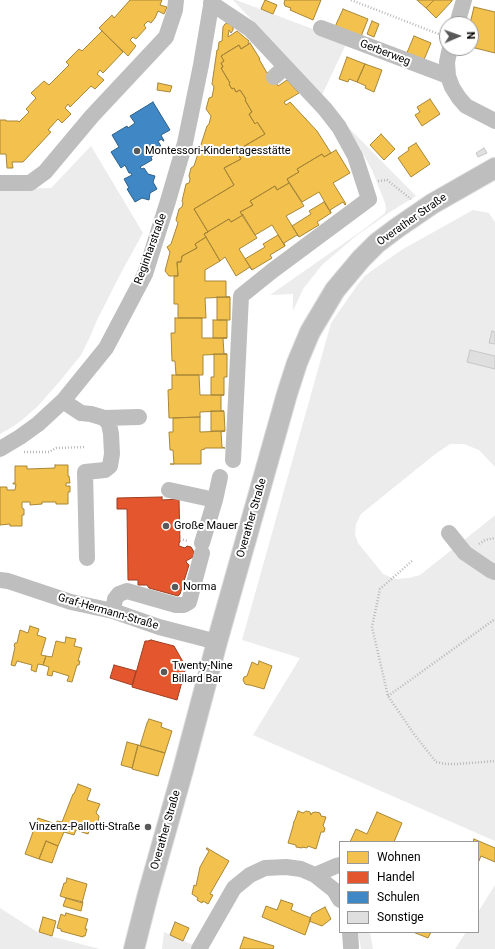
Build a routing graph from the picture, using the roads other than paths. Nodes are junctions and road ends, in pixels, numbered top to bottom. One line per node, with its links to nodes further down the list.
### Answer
1 (176, 0): 10 (street)
2 (464, 0): 4 (street)
3 (212, 1): 11 (street, Reginharstraße); 15 (street)
4 (459, 16)
5 (321, 28): 7 (street, Gerberweg)
6 (448, 56): 7 (street)
7 (448, 76): 8 (street)
8 (495, 121)
9 (495, 169): 24 (main road, Overather Straße)
10 (0, 183)
11 (63, 401): 13 (street); 14 (street, Reginharstraße)
12 (139, 417): 13 (street)
13 (104, 418): 20 (street)
14 (0, 449)
15 (233, 460)
16 (220, 477): 18 (street)
17 (169, 490): 18 (street)
18 (215, 500): 23 (street)
19 (449, 533): 21 (street)
20 (88, 558)
21 (495, 572)
22 (0, 580): 23 (street, Graf-Hermann-Straße)
23 (113, 611): 24 (street, Graf-Hermann-Straße)
24 (216, 642): 28 (main road, Overather Straße)
25 (338, 866): 26 (street)
26 (315, 875): 27 (street); 29 (street)
27 (339, 898)
28 (134, 949)
29 (199, 949)

